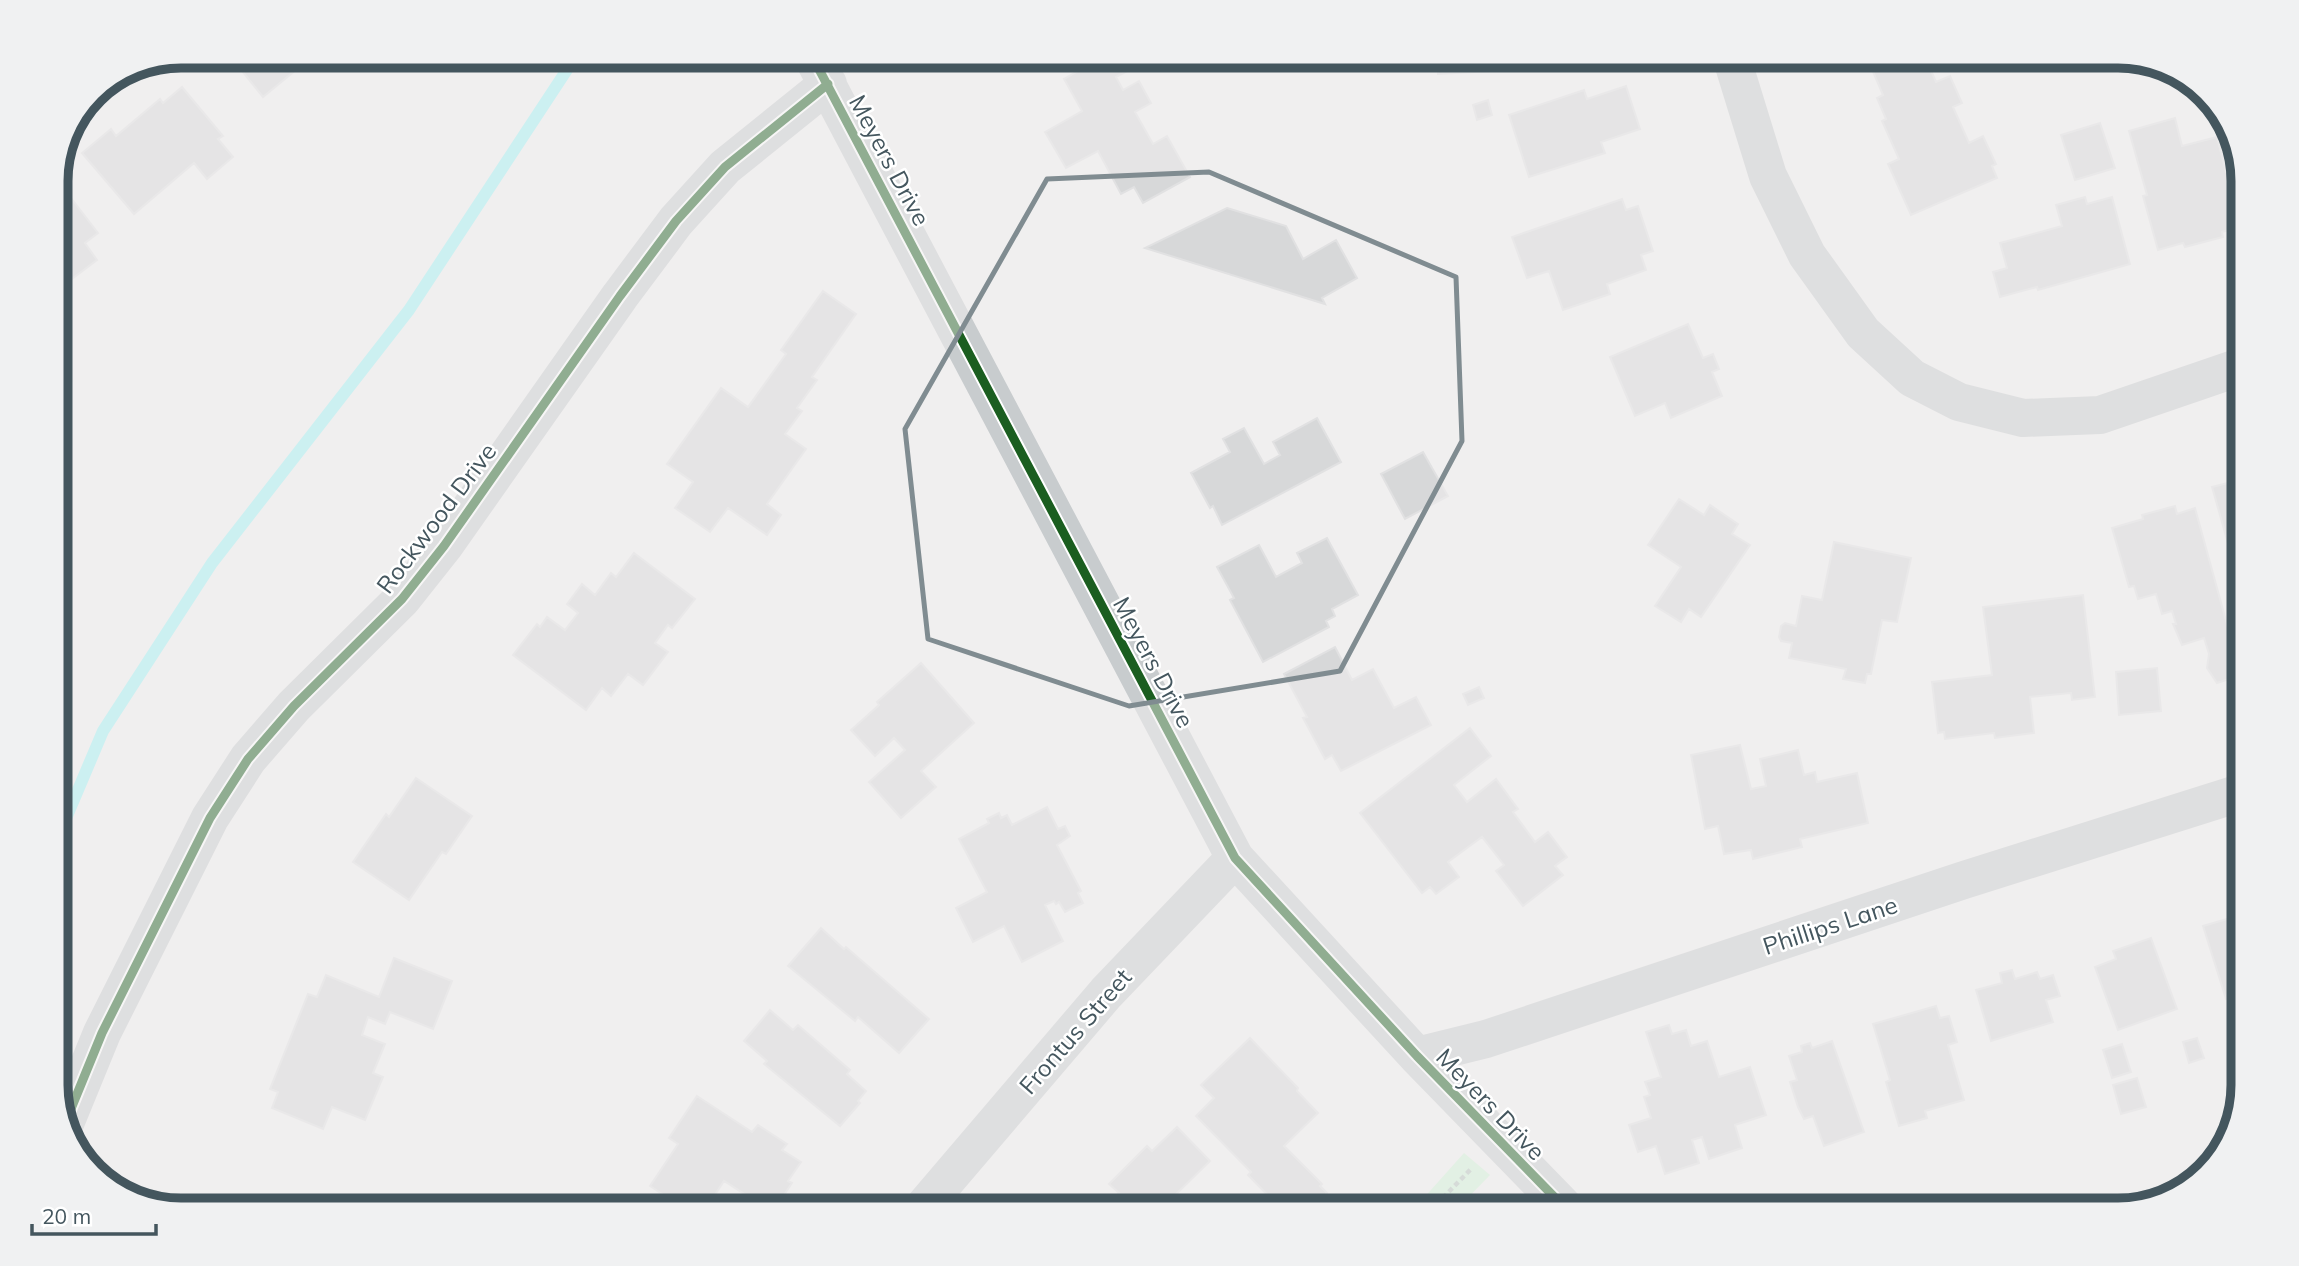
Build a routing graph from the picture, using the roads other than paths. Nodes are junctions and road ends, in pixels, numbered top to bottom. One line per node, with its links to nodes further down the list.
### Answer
1 (1735, 68): 3 (street)
2 (820, 70): 5 (street, Meyers Drive); 7 (street, Rockwood Drive)
3 (2231, 370)
4 (2231, 796): 6 (street, Phillips Lane)
5 (1235, 858): 6 (street, Meyers Drive); 8 (street, Frontus Street)
6 (1417, 1056): 9 (street, Meyers Drive)
7 (71, 1110)
8 (931, 1198)
9 (1555, 1198)

